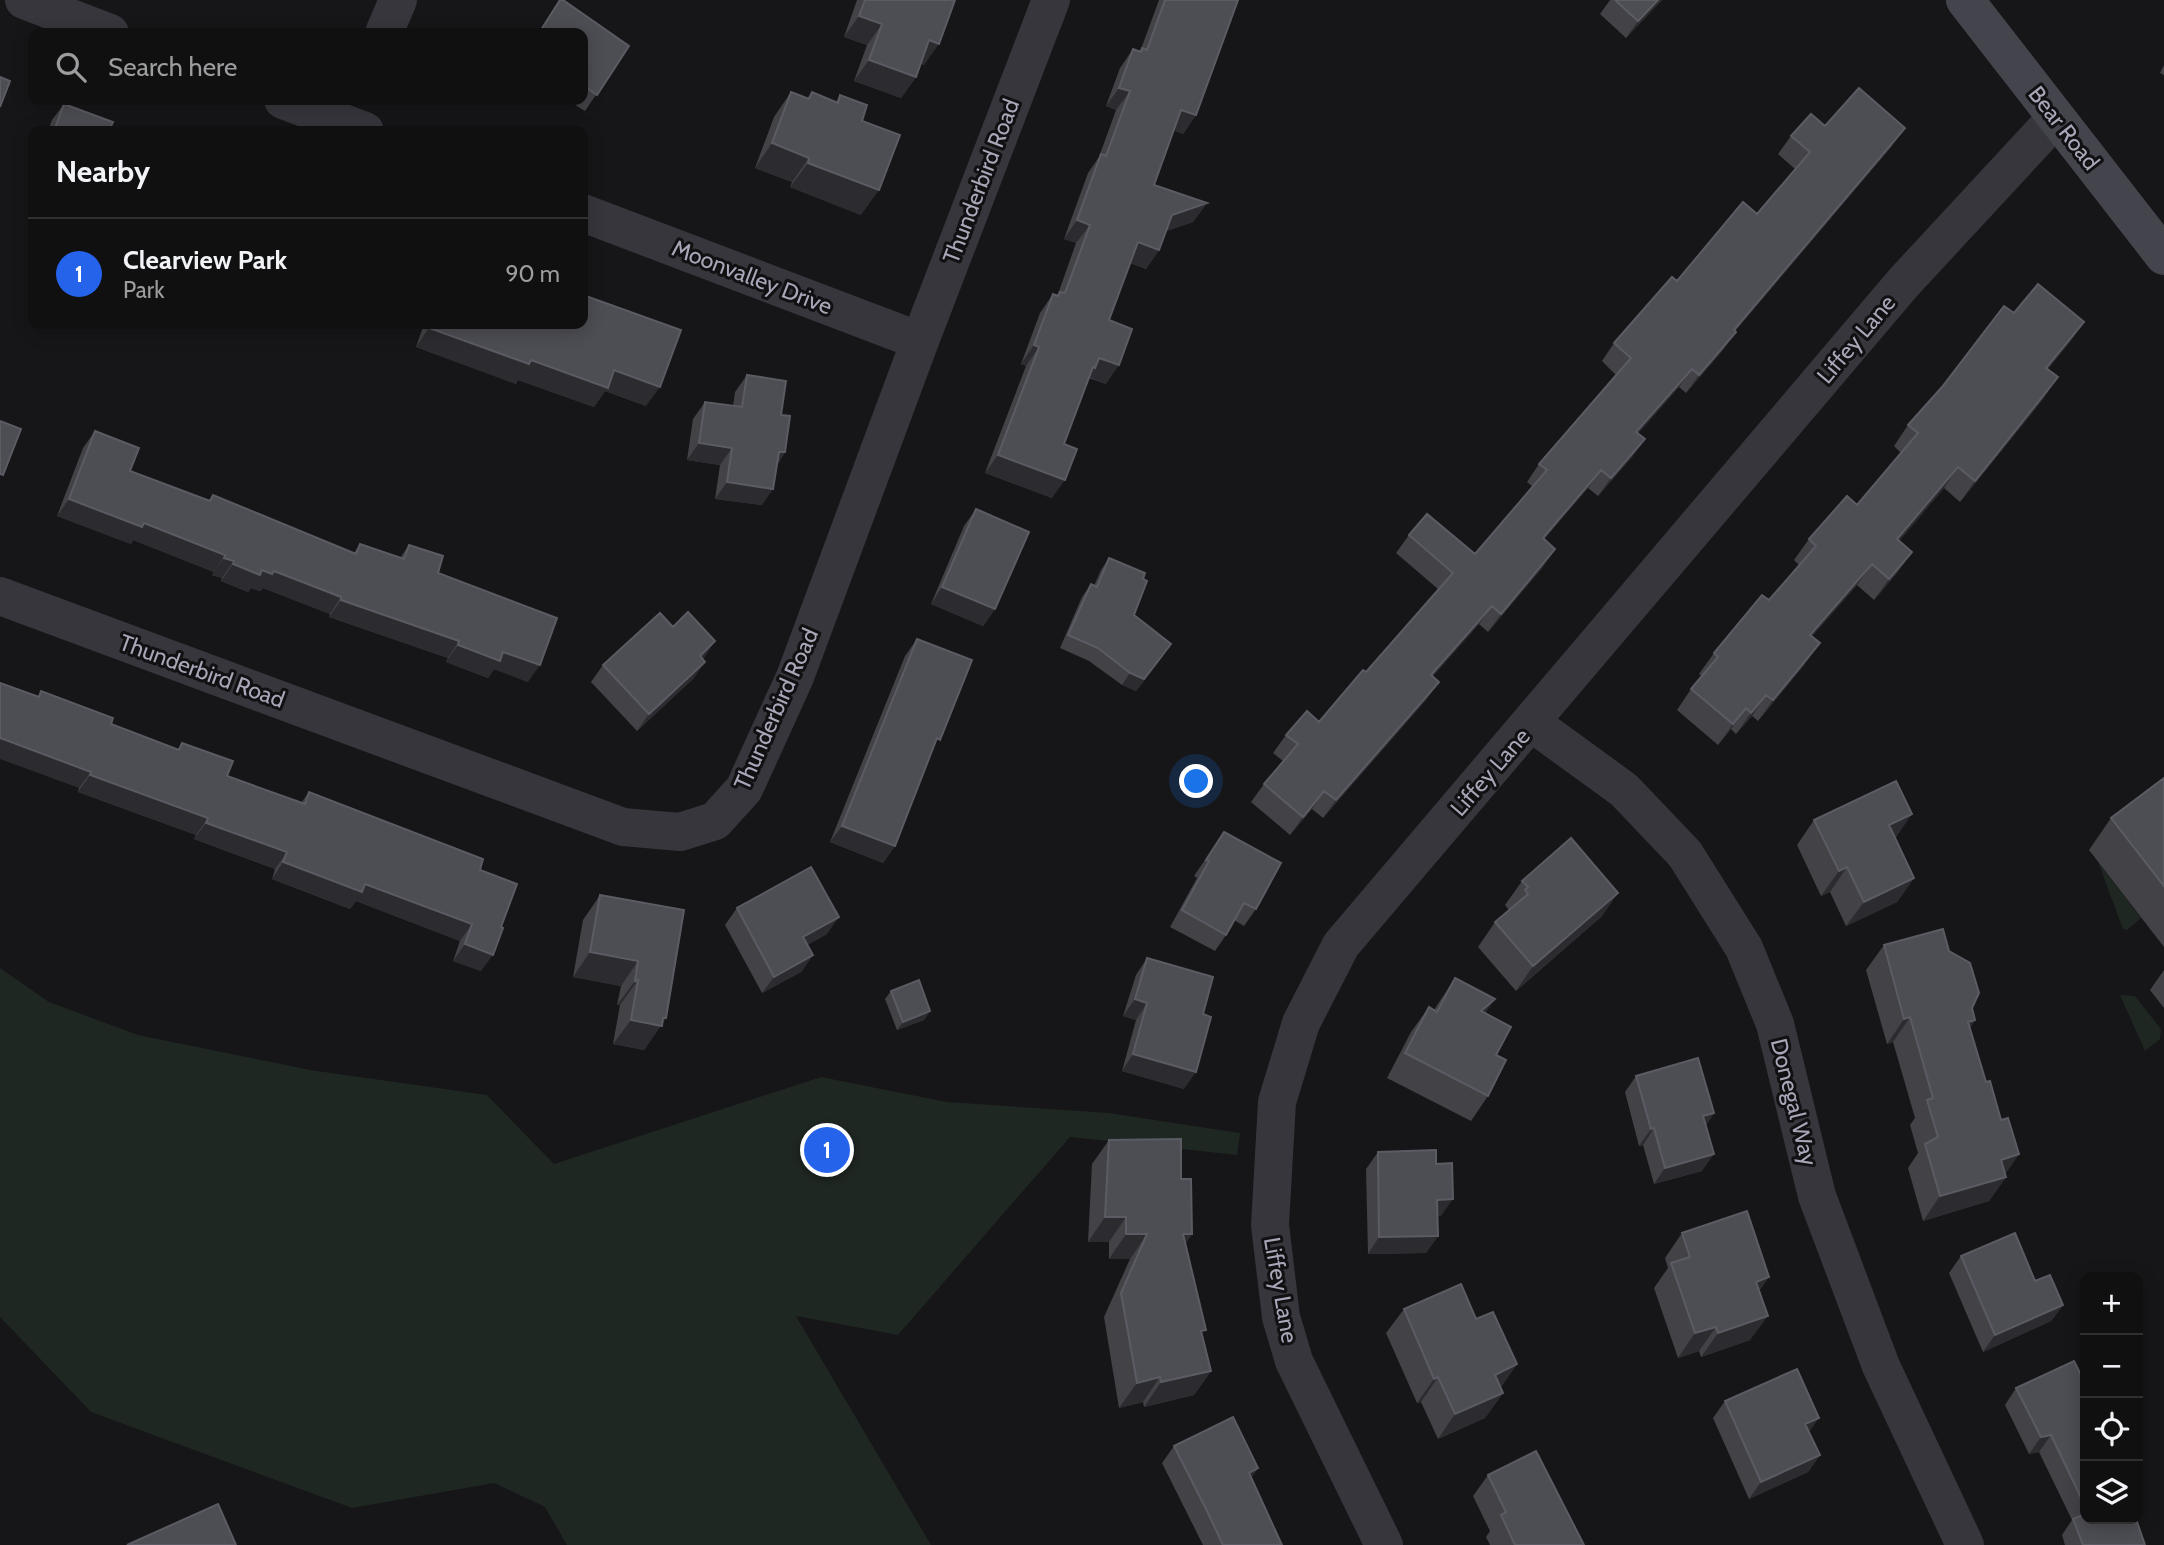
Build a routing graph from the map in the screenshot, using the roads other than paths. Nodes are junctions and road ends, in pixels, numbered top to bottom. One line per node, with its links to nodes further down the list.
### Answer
1 (24, 0): 5 (street)
2 (398, 0): 6 (street)
3 (1051, 0): 12 (street, Thunderbird Road)
4 (1965, 0): 9 (street, Bear Road)
5 (97, 28)
6 (386, 28)
7 (303, 105): 8 (street)
8 (356, 118)
9 (2056, 118): 11 (street, Bear Road); 14 (street, Liffey Lane)
10 (588, 215): 12 (street, Moonvalley Drive)
11 (2164, 256)
12 (920, 341): 13 (street, Thunderbird Road)
13 (0, 596)
14 (1532, 723): 15 (street, Liffey Lane); 16 (street, Donegal Way)
15 (1384, 1545)
16 (1965, 1545)

